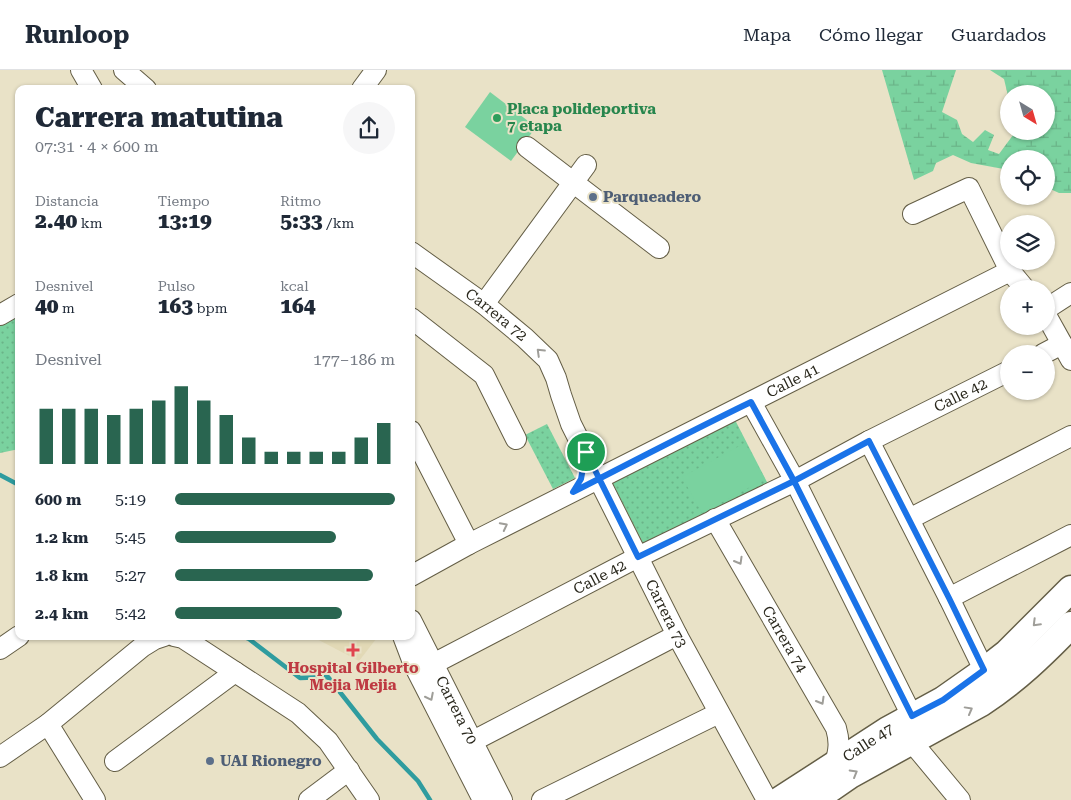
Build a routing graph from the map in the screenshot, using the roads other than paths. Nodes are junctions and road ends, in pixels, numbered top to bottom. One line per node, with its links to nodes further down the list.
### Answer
1 (81, 70): 4 (street)
2 (124, 70): 5 (street)
3 (376, 70): 6 (street)
4 (90, 85)
5 (141, 85)
6 (365, 85)
7 (527, 147): 9 (street)
8 (586, 165): 9 (street)
9 (573, 182): 11 (street); 17 (street)
10 (913, 214): 13 (street)
11 (659, 248)
12 (415, 255): 17 (street, Carrera 72)
13 (1010, 271): 14 (street); 25 (street, Calle 41)
14 (1018, 280)
15 (1071, 293): 16 (street)
16 (1055, 303)
17 (484, 304): 24 (street, Carrera 72, one-way to 17)
18 (15, 306): 19 (street)
19 (0, 315)
20 (415, 321): 28 (street)
21 (1055, 331): 22 (street)
22 (1067, 352)
23 (1000, 376): 29 (street, Calle 42)
24 (560, 395): 30 (street, Carrera 73)
25 (751, 402): 31 (street, Calle 41); 32 (street)
26 (1071, 436): 35 (street)
27 (415, 438): 37 (street)
28 (516, 439)
29 (869, 441): 32 (street, Calle 42); 35 (street)
30 (586, 452): 31 (street, Carrera 73); 33 (street)
31 (600, 478): 33 (street, Calle 41); 38 (street, Carrera 73)
32 (794, 481): 34 (street, Calle 42); 55 (street)
33 (573, 492): 37 (street, Calle 41, one-way to 33)
34 (715, 519): 38 (street, Calle 42); 59 (street, Carrera 74, one-way to 59)
35 (909, 520): 41 (street)
36 (1071, 535): 41 (street)
37 (469, 544): 39 (street, Calle 41)
38 (638, 557): 44 (street, Carrera 73); 50 (street, Calle 42)
39 (415, 572)
40 (1071, 589): 51 (main road, Calle 47, one-way to 51)
41 (949, 598): 51 (street)
42 (1071, 625): 55 (main road, Calle 47, one-way to 42)
43 (415, 628): 50 (street, Carrera 70)
44 (677, 635): 53 (street, Carrera 73); 56 (street)
45 (15, 639): 49 (street)
46 (186, 640): 52 (street)
47 (405, 640): 64 (street, Carrera 70, one-way to 64)
48 (137, 642): 54 (street)
49 (0, 649)
50 (433, 664): 56 (street, Carrera 70)
51 (984, 670): 55 (main road, Calle 47)
52 (235, 672): 58 (street); 60 (street)
53 (719, 713): 66 (street); 67 (street, Carrera 73)
54 (48, 724): 57 (street); 61 (street)
55 (912, 729): 59 (main road, Calle 47); 69 (main road, Calle 47, one-way to 55); 70 (street)
56 (473, 741): 65 (street, Carrera 70)
57 (0, 757)
58 (116, 761)
59 (835, 764): 68 (main road, Calle 47)
60 (349, 770): 62 (street); 63 (street)
61 (95, 800)
62 (309, 800)
63 (369, 800)
64 (482, 800)
65 (502, 800)
66 (542, 800)
67 (767, 800)
68 (780, 800)
69 (814, 800)
70 (960, 800)

